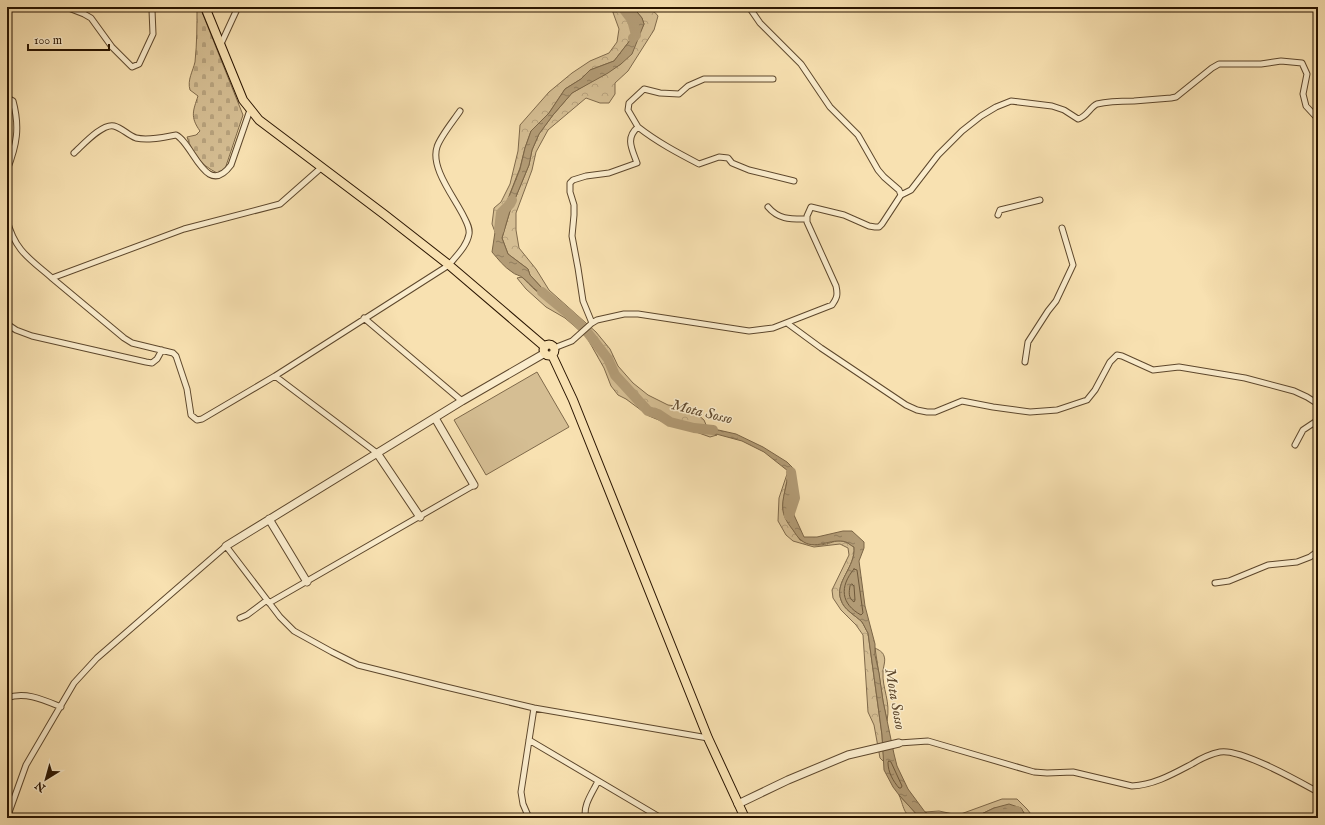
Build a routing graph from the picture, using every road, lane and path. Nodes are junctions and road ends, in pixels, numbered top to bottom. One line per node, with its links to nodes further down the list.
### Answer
1 (66, 7): 2 (street)
2 (153, 7)
3 (205, 7): 6 (main road)
4 (238, 7): 6 (street)
5 (749, 7): 17 (street)
6 (220, 46): 9 (main road)
7 (773, 79): 12 (street)
8 (7, 98): 15 (street)
9 (250, 110): 13 (street); 14 (main road)
10 (460, 111): 24 (street)
11 (1318, 119): 17 (street)
12 (638, 127): 16 (street); 27 (street)
13 (74, 153)
14 (322, 167): 24 (main road); 25 (street)
15 (7, 170)
16 (794, 181)
17 (901, 195): 21 (street)
18 (1040, 200): 20 (street)
19 (768, 207): 21 (street)
20 (998, 215)
21 (807, 219): 29 (street)
22 (7, 220): 25 (street)
23 (1062, 228): 32 (street)
24 (449, 265): 26 (street); 31 (main road)
25 (52, 278): 30 (street)
26 (364, 318): 33 (street); 34 (street)
27 (592, 323): 29 (street); 31 (street)
28 (7, 324): 30 (street)
29 (787, 324): 35 (street)
30 (162, 350): 33 (street)
31 (549, 351): 34 (street); 52 (main road)
32 (1025, 362)
33 (275, 376): 39 (street)
34 (462, 401): 36 (street)
35 (1318, 404)
36 (435, 418): 39 (street); 40 (street)
37 (1318, 420): 38 (street)
38 (1295, 445)
39 (377, 453): 41 (street); 42 (street)
40 (474, 485): 41 (street)
41 (420, 517): 45 (street)
42 (270, 519): 43 (street); 45 (street)
43 (226, 546): 47 (street); 50 (street)
44 (1318, 551): 46 (street)
45 (307, 582): 47 (street)
46 (1215, 583)
47 (268, 602): 48 (street); 51 (street)
48 (240, 618)
49 (7, 698): 50 (street)
50 (61, 707): 58 (street)
51 (534, 708): 52 (street); 53 (street)
52 (708, 738): 57 (main road)
53 (529, 740): 55 (street); 59 (street)
54 (899, 743): 56 (street); 57 (street)
55 (598, 781): 60 (street); 61 (street)
56 (1318, 792)
57 (738, 804): 62 (main road)
58 (7, 818)
59 (529, 818)
60 (586, 818)
61 (661, 818)
62 (745, 818)

